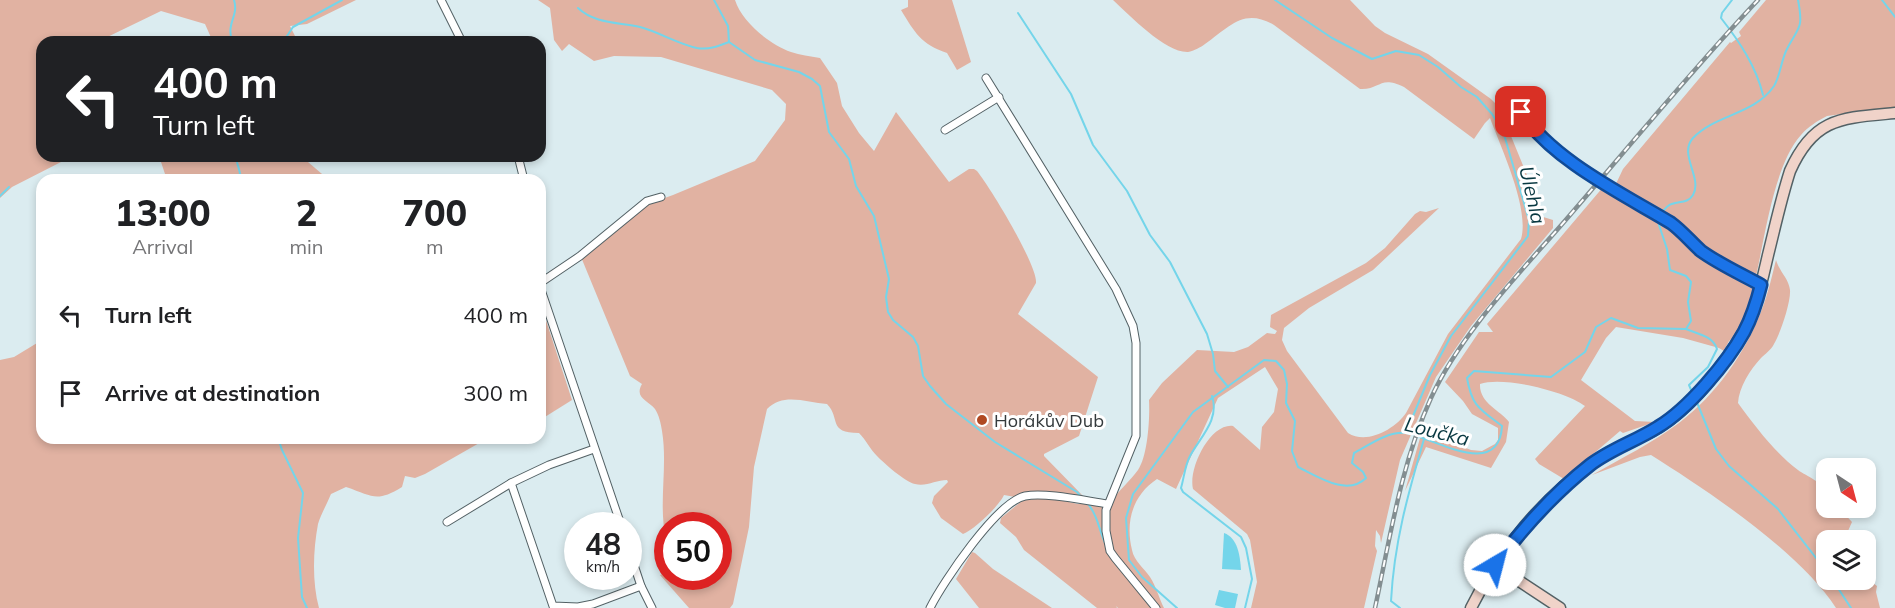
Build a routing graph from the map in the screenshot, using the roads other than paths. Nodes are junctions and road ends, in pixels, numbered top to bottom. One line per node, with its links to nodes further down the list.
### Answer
1 (441, 0): 2 (street)
2 (459, 36)
3 (986, 78): 4 (street)
4 (999, 97): 7 (street); 14 (street)
5 (1518, 110): 10 (street)
6 (1895, 113): 10 (main road)
7 (945, 130)
8 (661, 196): 9 (street)
9 (546, 280)
10 (1761, 285): 17 (main road)
11 (546, 303): 12 (street)
12 (594, 449): 13 (street); 15 (street)
13 (511, 483): 16 (street); 19 (street)
14 (1108, 504): 21 (street); 22 (street)
15 (616, 512)
16 (447, 522)
17 (1495, 565): 23 (main road); 24 (main road)
18 (642, 588): 20 (street)
19 (630, 590)
20 (652, 608)
21 (930, 608)
22 (1156, 608)
23 (1472, 608)
24 (1560, 608)

